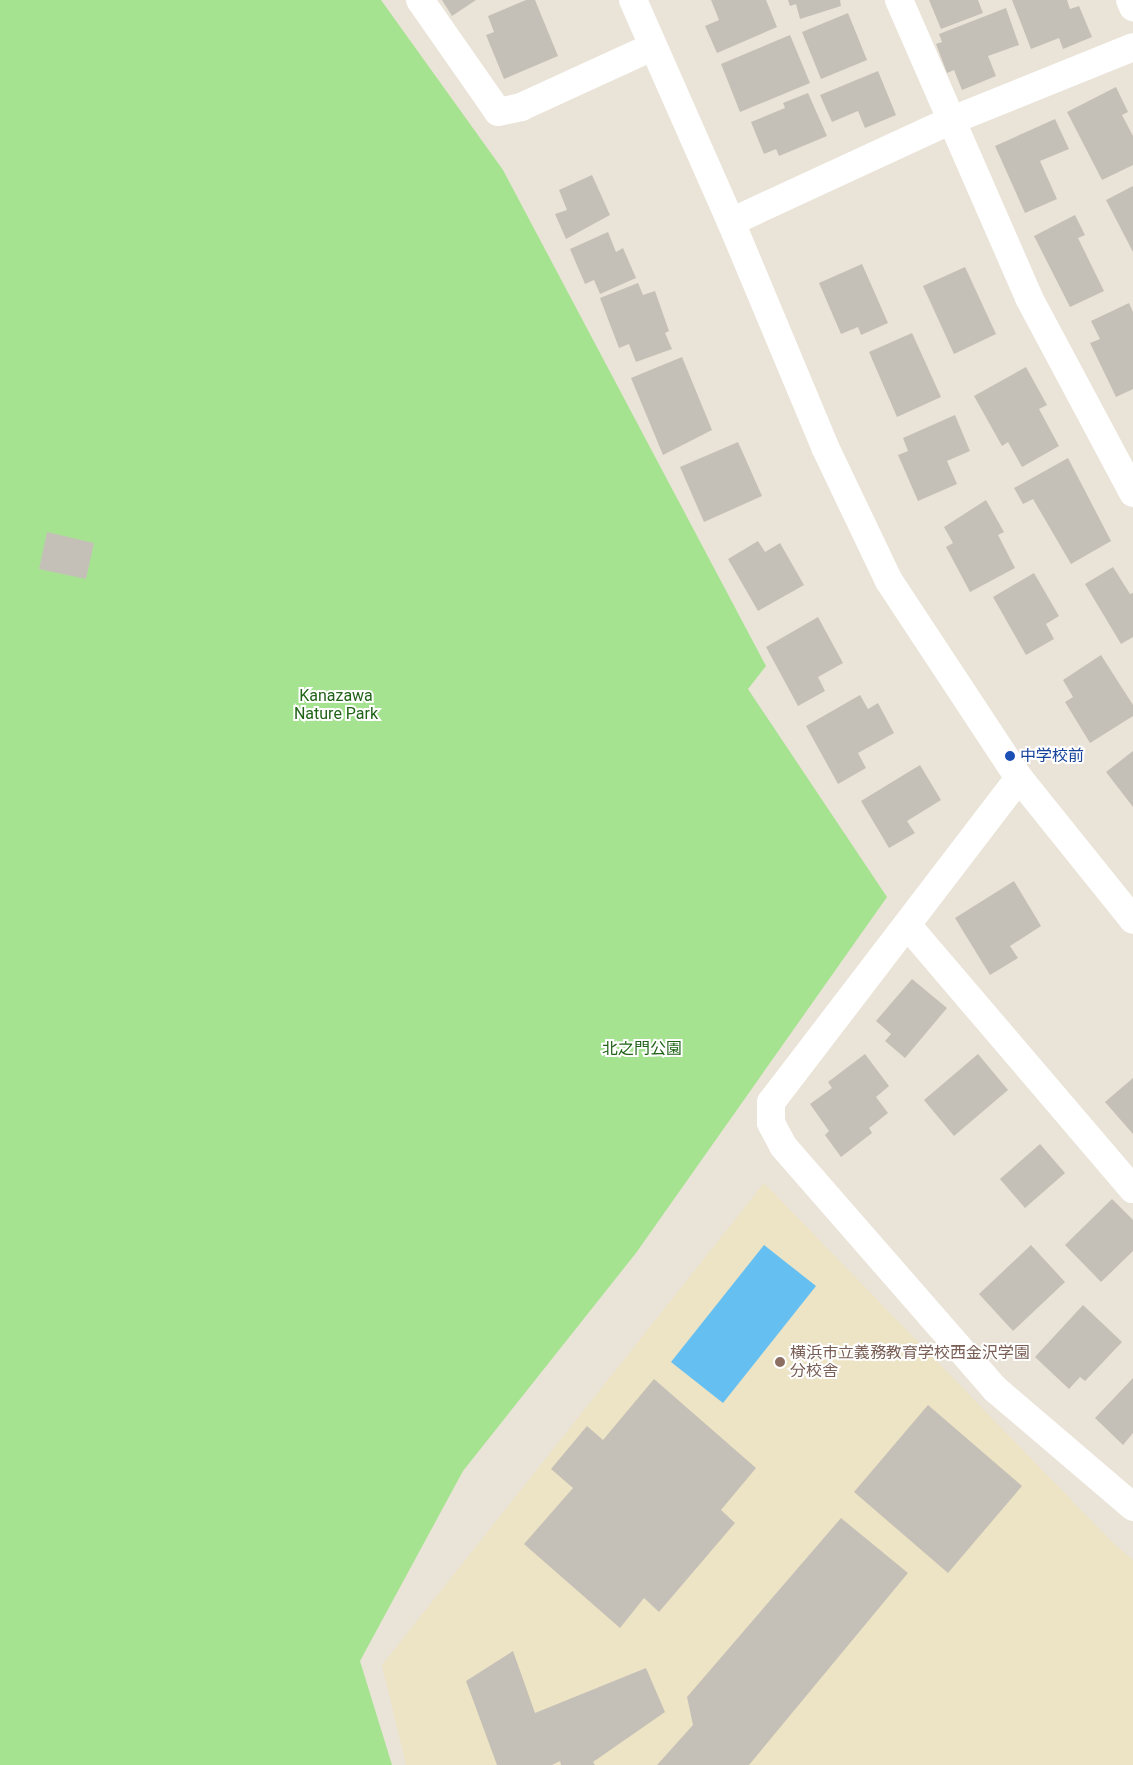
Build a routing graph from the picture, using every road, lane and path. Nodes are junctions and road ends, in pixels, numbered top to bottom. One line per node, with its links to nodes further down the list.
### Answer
1 (420, 0): 6 (street)
2 (633, 0): 6 (street)
3 (898, 0): 8 (street)
4 (1130, 0): 5 (street)
5 (1133, 7)
6 (652, 47): 9 (street)
7 (1133, 47): 8 (street)
8 (950, 121): 9 (street); 10 (street)
9 (731, 222): 11 (street)
10 (1133, 493)
11 (1019, 778): 12 (street); 13 (street)
12 (1133, 920)
13 (908, 926): 14 (street); 15 (street)
14 (1133, 1189)
15 (1133, 1507)

